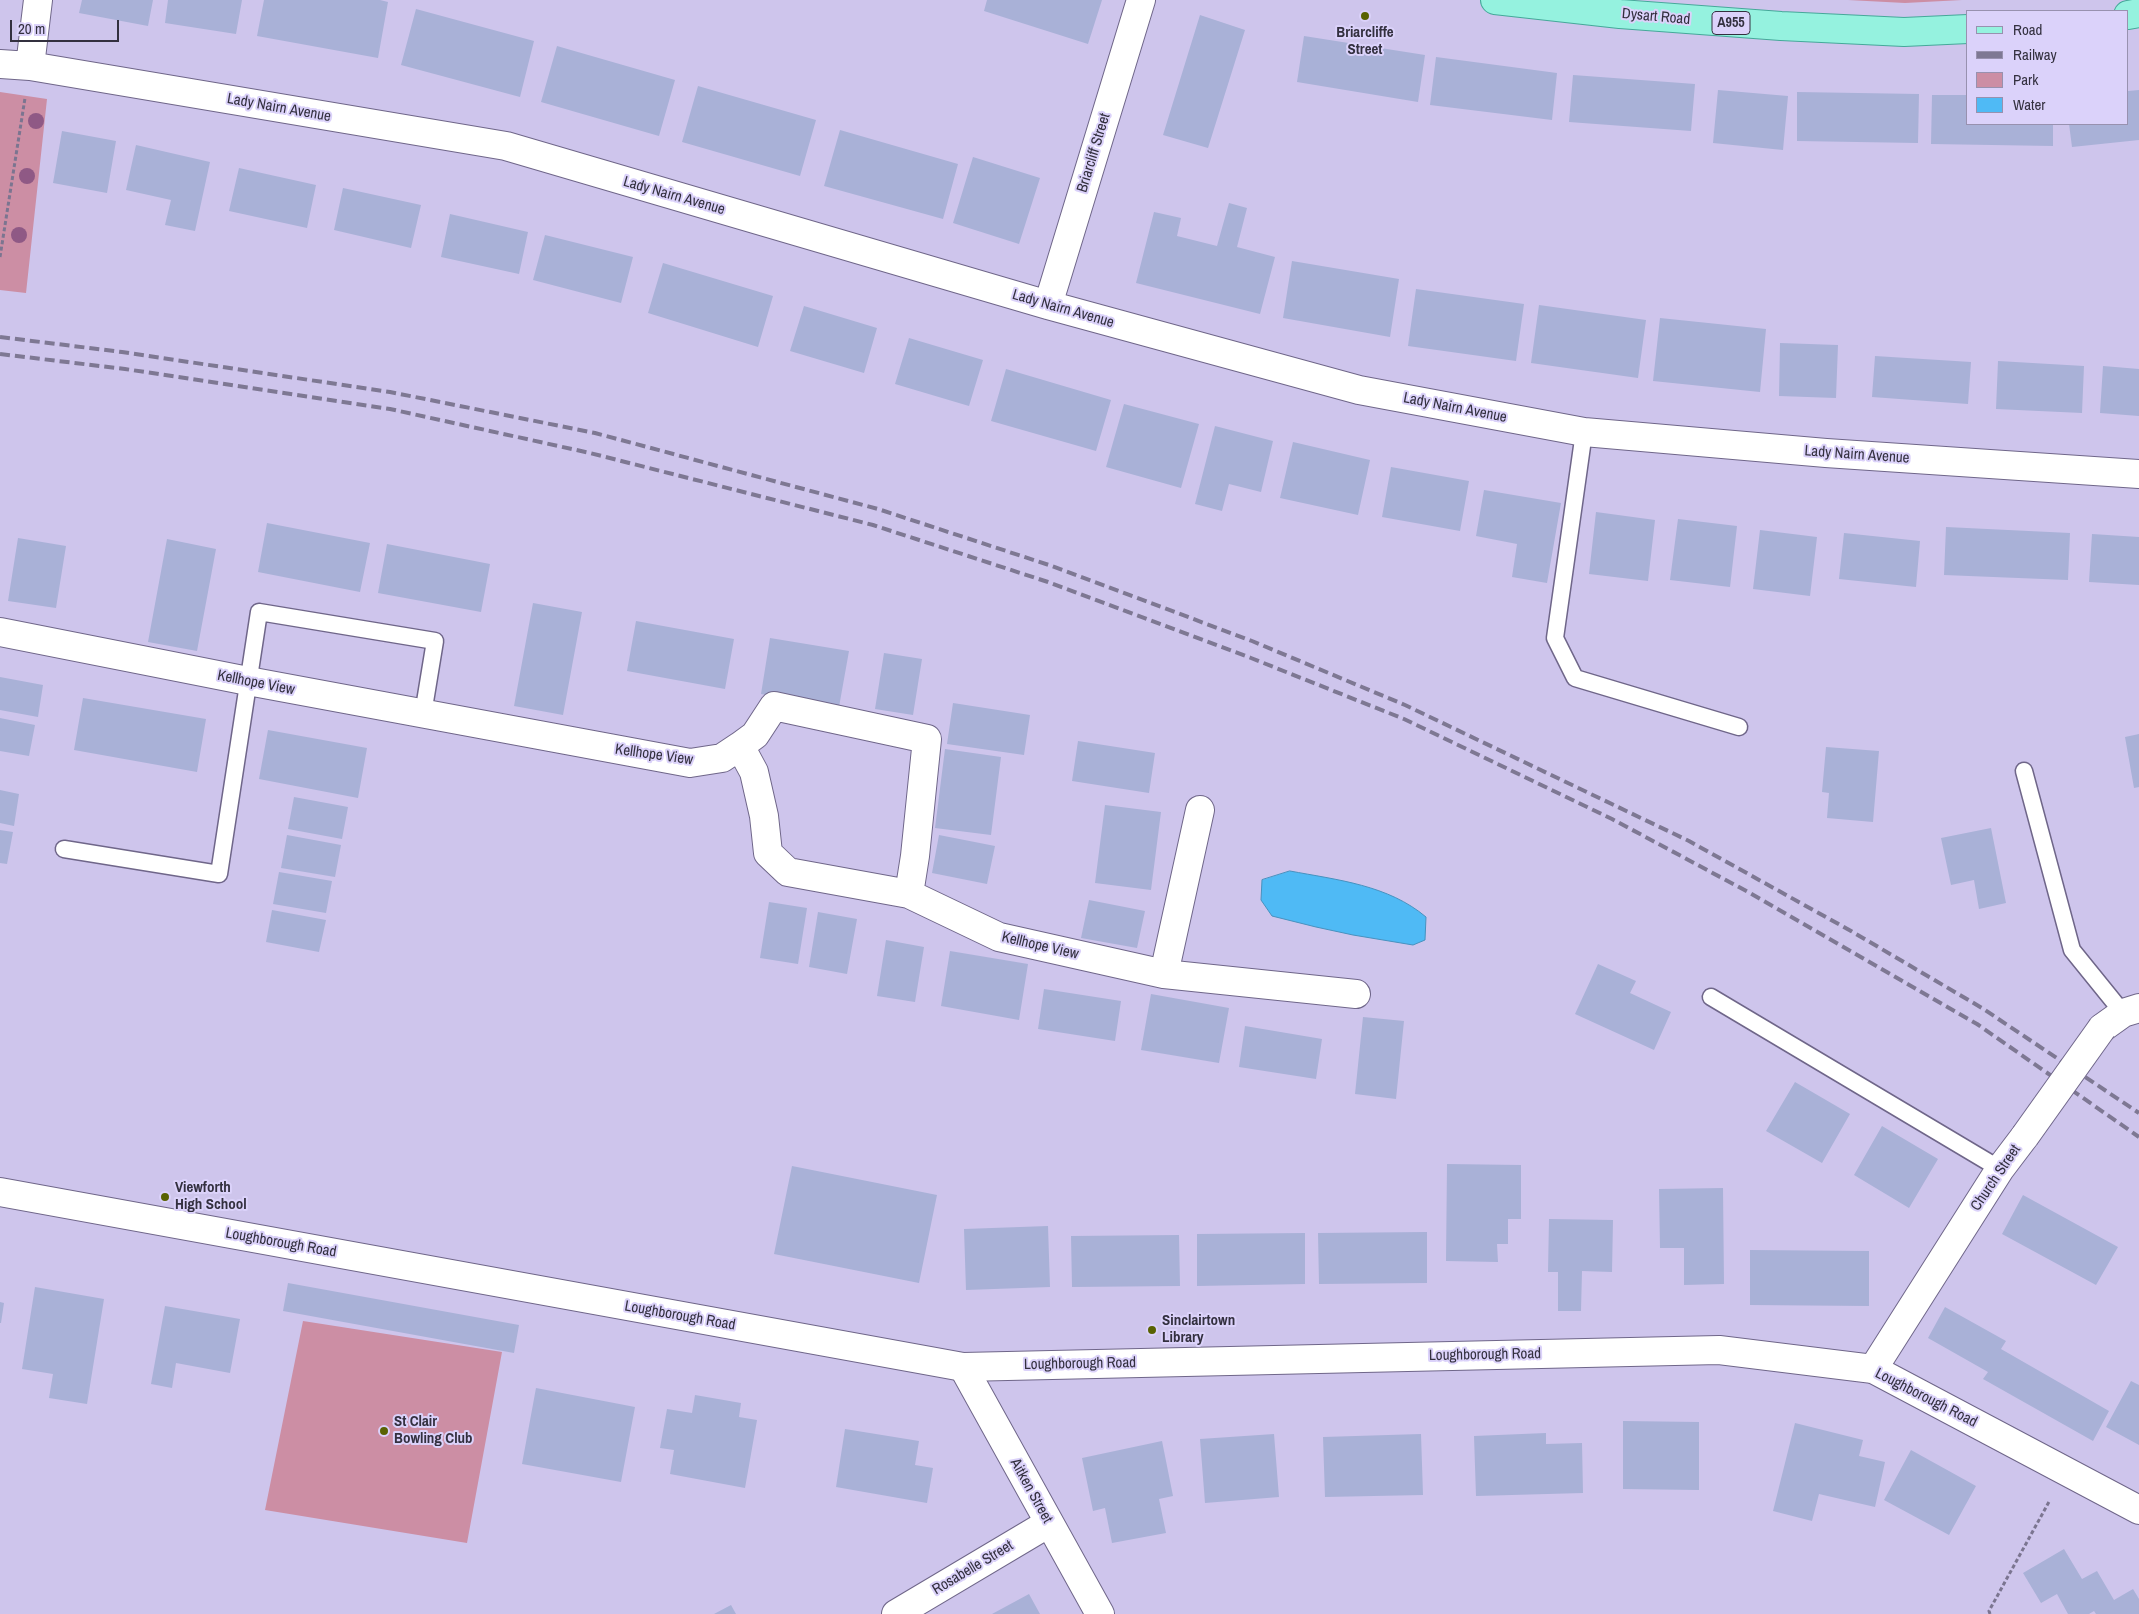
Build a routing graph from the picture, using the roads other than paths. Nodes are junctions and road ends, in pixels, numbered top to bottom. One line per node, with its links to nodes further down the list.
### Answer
1 (38, 0): 6 (street)
2 (1141, 0): 7 (street, Briarcliff Street)
3 (1495, 0): 4 (main road, Dysart Road / A955)
4 (1966, 29)
5 (0, 64): 6 (street, Lady Nairn Avenue)
6 (30, 66): 7 (street, Lady Nairn Avenue)
7 (1048, 305): 8 (street, Lady Nairn Avenue)
8 (1584, 432): 9 (street, Lady Nairn Avenue); 13 (lane)
9 (2139, 474)
10 (0, 632): 11 (street, Kellhope View)
11 (248, 682): 12 (street, Kellhope View); 12 (lane); 17 (lane)
12 (423, 714): 14 (street, Kellhope View)
13 (1739, 727)
14 (740, 746): 18 (street, Kellhope View); 18 (street)
15 (2024, 771): 22 (lane)
16 (1200, 810): 19 (street)
17 (64, 849)
18 (909, 894): 19 (street, Kellhope View)
19 (1164, 974): 20 (street, Kellhope View)
20 (1356, 994)
21 (1711, 997): 23 (lane)
22 (2121, 1016): 23 (street, Church Street, bridge)
23 (2000, 1169): 26 (street, Church Street)
24 (0, 1192): 25 (street, Loughborough Road)
25 (963, 1367): 26 (street, Loughborough Road); 28 (street, Aitken Street)
26 (1873, 1369): 27 (street, Loughborough Road)
27 (2139, 1510)
28 (1049, 1523): 29 (street, Rosabelle Street); 30 (street, Aitken Street)
29 (896, 1614)
30 (1100, 1614)

